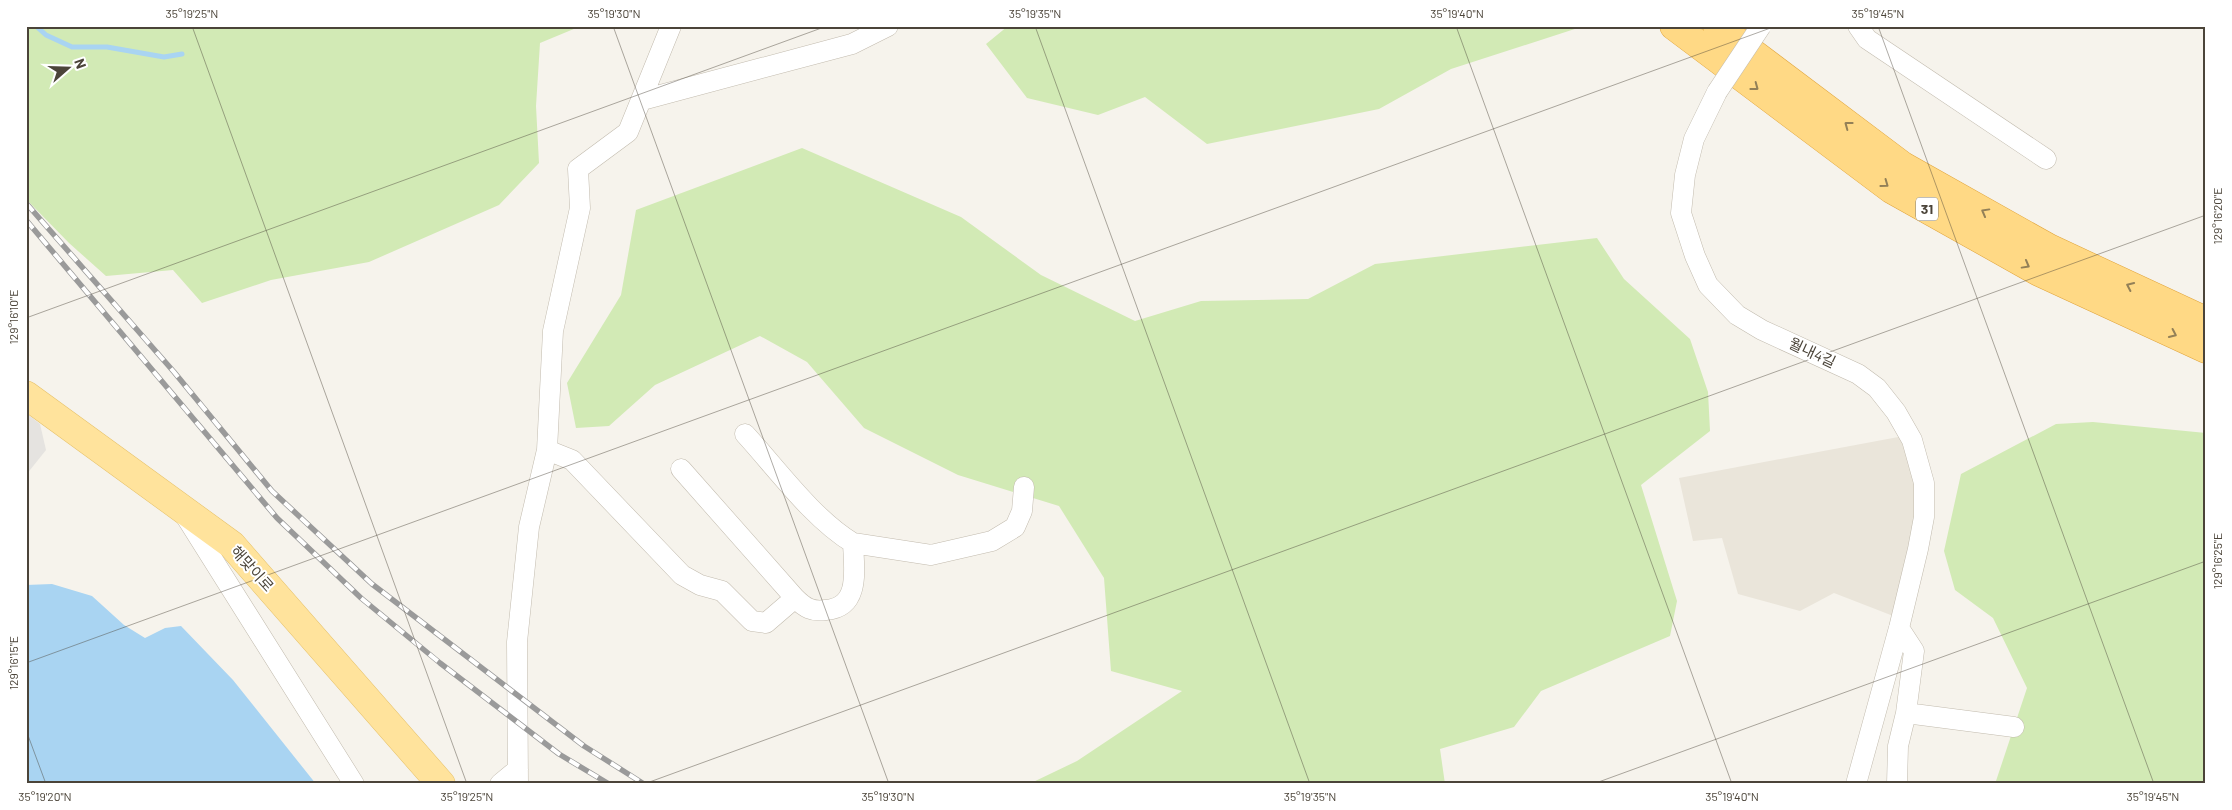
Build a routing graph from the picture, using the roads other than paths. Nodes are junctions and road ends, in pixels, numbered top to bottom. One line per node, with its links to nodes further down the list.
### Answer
1 (671, 26): 7 (street)
2 (888, 26): 7 (street)
3 (1674, 26): 10 (highway, 31, one-way to 10)
4 (1717, 26): 9 (highway, 31, one-way to 4)
5 (1761, 26): 19 (street, 월내4길, bridge)
6 (1858, 26): 8 (street)
7 (642, 100): 13 (street)
8 (2046, 159)
9 (2206, 321)
10 (2206, 350)
11 (26, 394): 16 (main road, 해맞이로)
12 (745, 434): 17 (street)
13 (547, 450): 18 (street); 22 (street)
14 (681, 469): 18 (street)
15 (1024, 487): 17 (street)
16 (182, 511): 23 (street); 24 (main road, 해맞이로)
17 (853, 543): 18 (street)
18 (795, 598)
19 (1899, 628): 20 (street); 26 (street, 월내4길)
20 (1906, 713): 21 (street); 27 (street)
21 (2014, 728)
22 (518, 776): 25 (street)
23 (354, 784)
24 (441, 784)
25 (500, 784)
26 (1856, 784)
27 (1897, 784)

